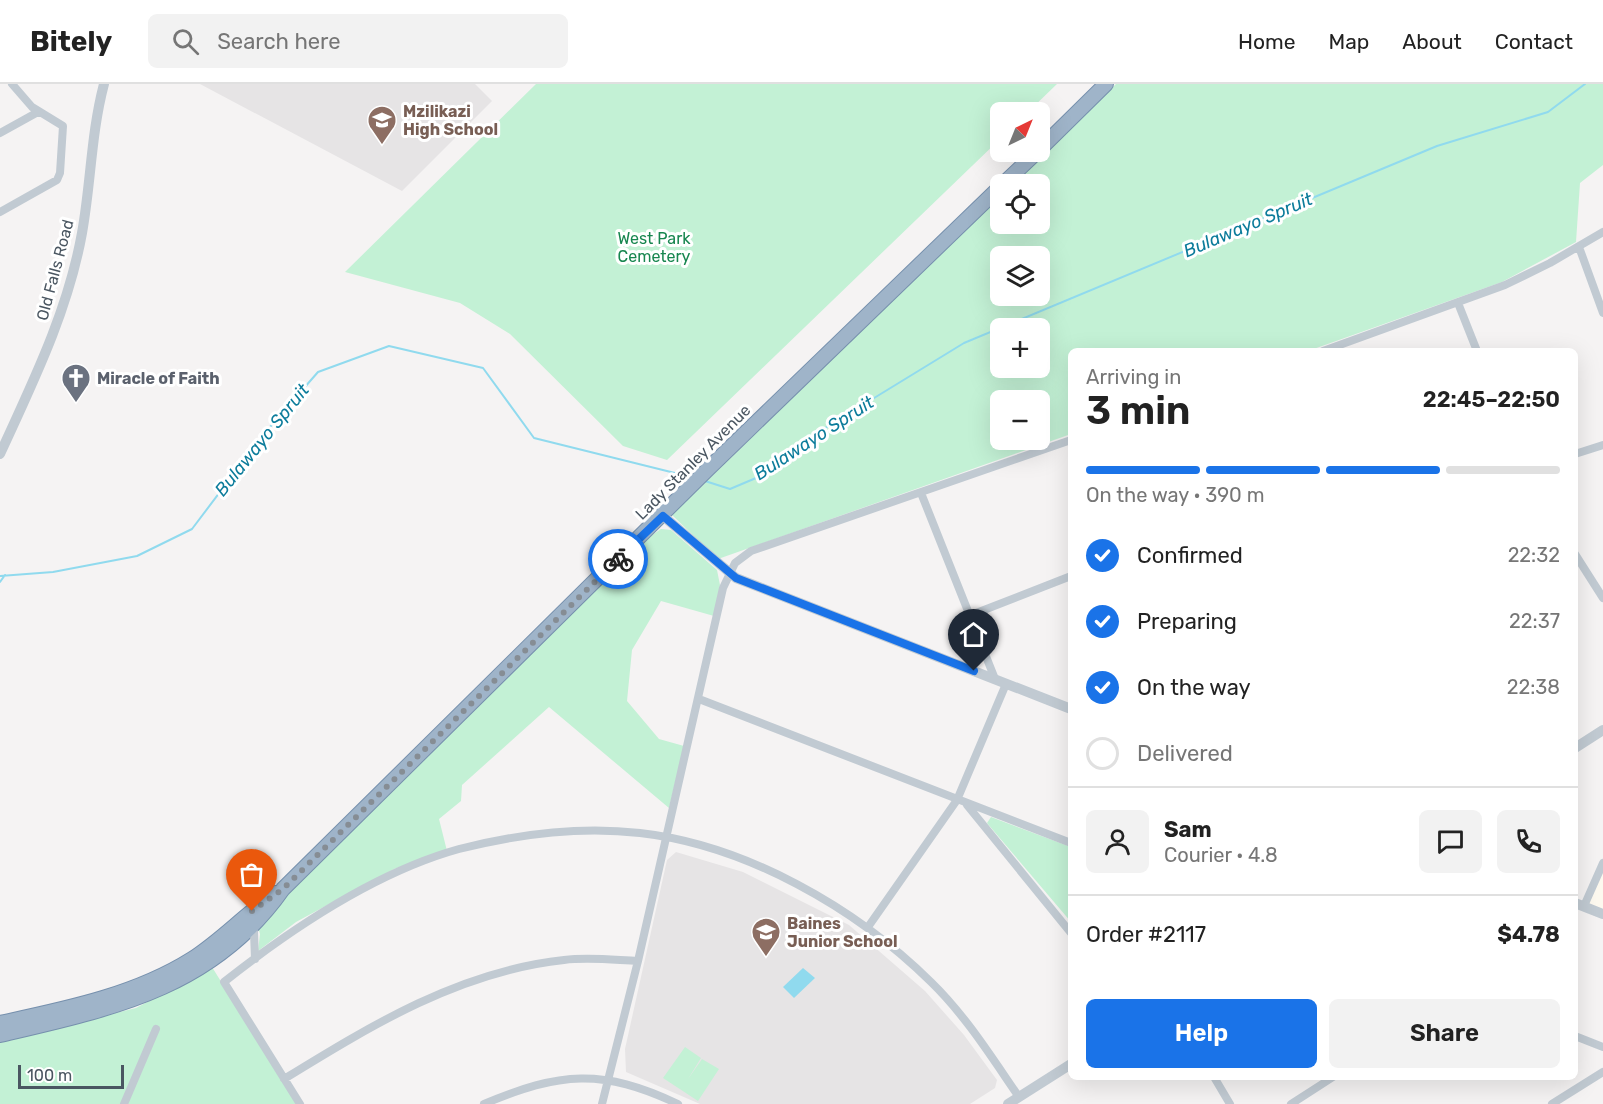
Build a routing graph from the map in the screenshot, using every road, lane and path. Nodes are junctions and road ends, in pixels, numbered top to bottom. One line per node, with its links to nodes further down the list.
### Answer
1 (12, 84): 5 (street)
2 (24, 84): 5 (street)
3 (104, 84): 22 (street, Old Falls Road)
4 (1106, 84): 8 (highway, Lady Stanley Avenue)
5 (18, 94): 6 (street)
6 (38, 112): 7 (street); 12 (street)
7 (0, 133)
8 (1050, 138)
9 (1026, 162): 10 (highway, Lady Stanley Avenue)
10 (1014, 174)
11 (990, 198): 24 (highway, Lady Stanley Avenue)
12 (0, 212)
13 (1603, 232): 14 (street)
14 (1579, 247): 15 (street); 16 (street)
15 (1458, 303): 17 (street); 18 (street)
16 (1603, 313)
17 (1334, 348)
18 (1476, 348)
19 (1068, 441): 23 (street)
20 (1603, 445): 21 (street)
21 (1578, 453)
22 (0, 454)
23 (921, 493): 26 (street); 29 (street)
24 (663, 516): 26 (street); 43 (highway, Lady Stanley Avenue)
25 (1578, 559): 28 (street)
26 (728, 573): 30 (street); 32 (street)
27 (1068, 577): 29 (street)
28 (1603, 598)
29 (971, 615): 30 (street)
30 (995, 680): 31 (street)
31 (1006, 684): 33 (street); 36 (street)
32 (699, 699): 36 (street); 38 (street)
33 (1068, 708)
34 (1603, 730): 35 (street)
35 (1578, 746)
36 (957, 800): 37 (street); 44 (street)
37 (966, 804): 39 (street); 45 (street)
38 (664, 837): 44 (street); 46 (street); 47 (street)
39 (1068, 842)
40 (1603, 863): 41 (street)
41 (1580, 905): 42 (street)
42 (1603, 914)
43 (247, 922): 46 (street); 48 (highway, Lady Stanley Avenue); 50 (highway, Lady Stanley Avenue)
44 (868, 927): 59 (street)
45 (1068, 929)
46 (255, 959): 56 (street)
47 (638, 961): 55 (street); 56 (street)
48 (0, 1023)
49 (156, 1029): 60 (street)
50 (0, 1035)
51 (1578, 1037): 52 (street)
52 (1603, 1047)
53 (1068, 1066): 59 (street)
54 (1603, 1072): 68 (street)
55 (608, 1078): 62 (street); 63 (street); 64 (street)
56 (284, 1079): 61 (street)
57 (1216, 1080): 66 (street)
58 (1328, 1080): 67 (street)
59 (1019, 1097): 65 (street)
60 (124, 1104)
61 (300, 1104)
62 (484, 1104)
63 (602, 1104)
64 (678, 1104)
65 (1008, 1104)
66 (1230, 1104)
67 (1291, 1104)
68 (1552, 1104)

